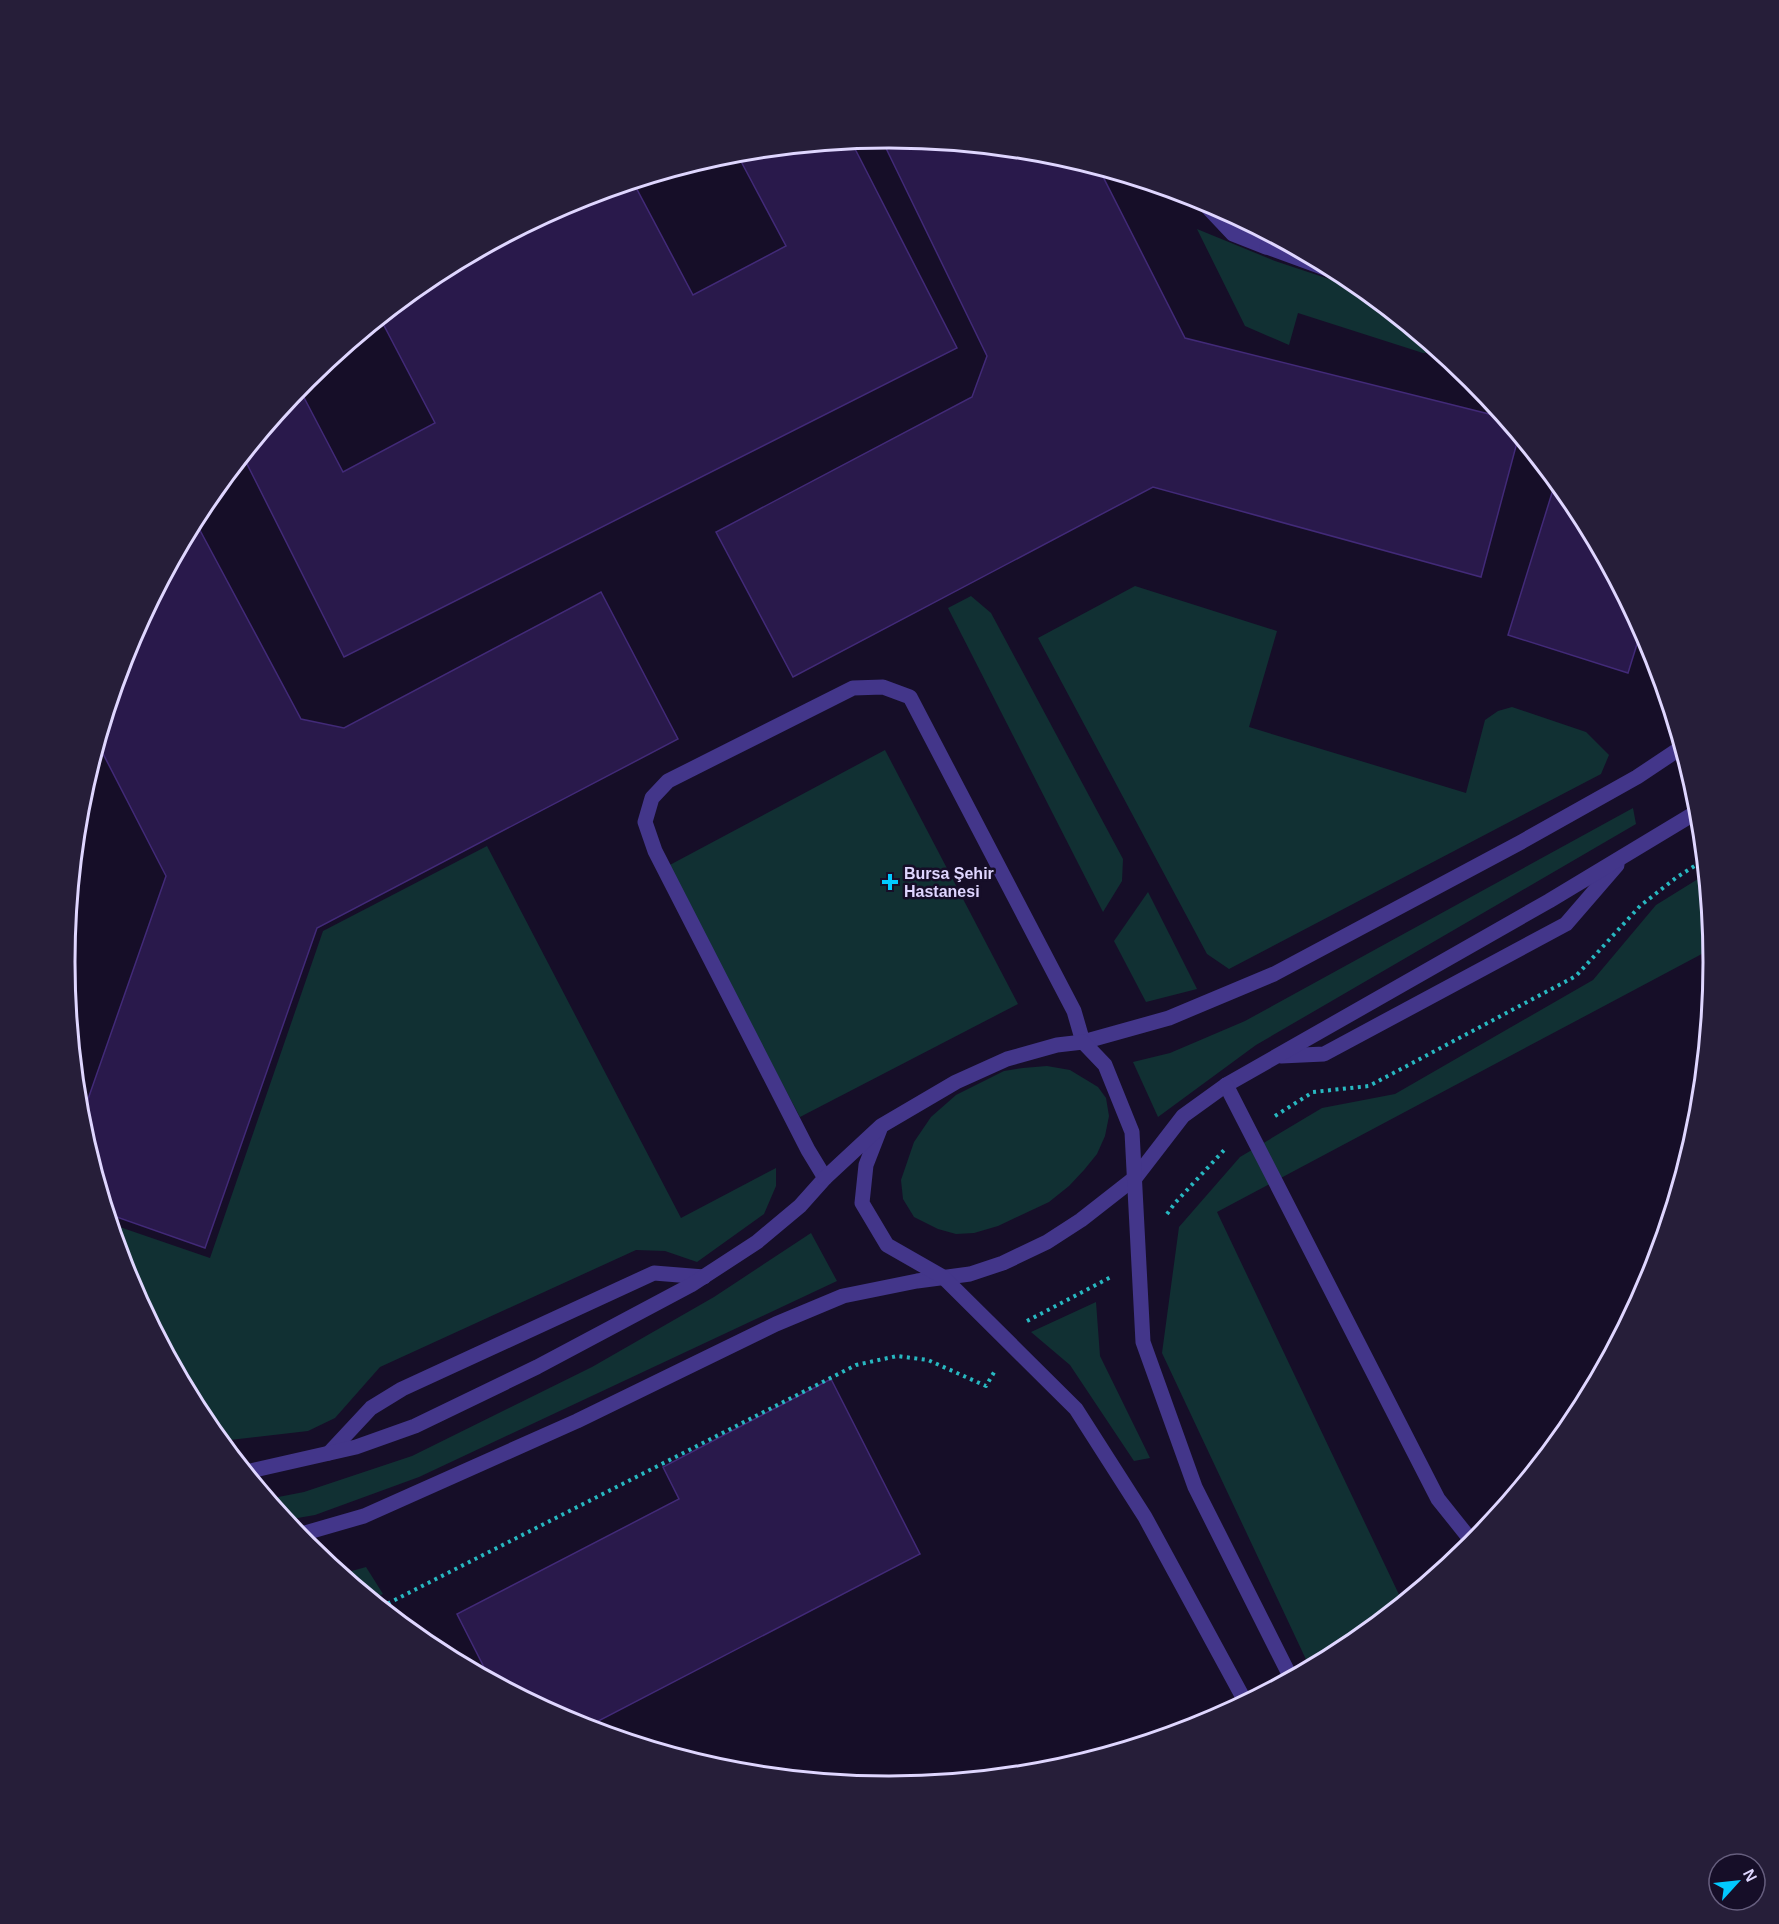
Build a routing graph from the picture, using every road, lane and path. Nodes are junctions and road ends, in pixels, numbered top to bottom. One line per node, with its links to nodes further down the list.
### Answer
1 (1217, 217): 3 (street)
2 (1275, 245): 3 (street)
3 (1266, 247): 4 (street)
4 (1302, 260)
5 (1676, 751): 8 (street)
6 (1690, 816): 7 (street)
7 (1627, 854): 9 (street); 9 (street)
8 (1083, 1042): 11 (street); 12 (street); 13 (street)
9 (1278, 1056): 10 (street)
10 (1226, 1085): 12 (street); 19 (street)
11 (881, 1126): 13 (street); 15 (street)
12 (1136, 1177): 15 (street); 20 (street)
13 (825, 1178): 14 (street)
14 (704, 1277): 16 (street); 16 (street)
15 (943, 1277): 18 (street); 21 (street)
16 (328, 1454): 17 (street)
17 (253, 1470)
18 (308, 1532)
19 (1467, 1536)
20 (1288, 1672)
21 (1243, 1696)

